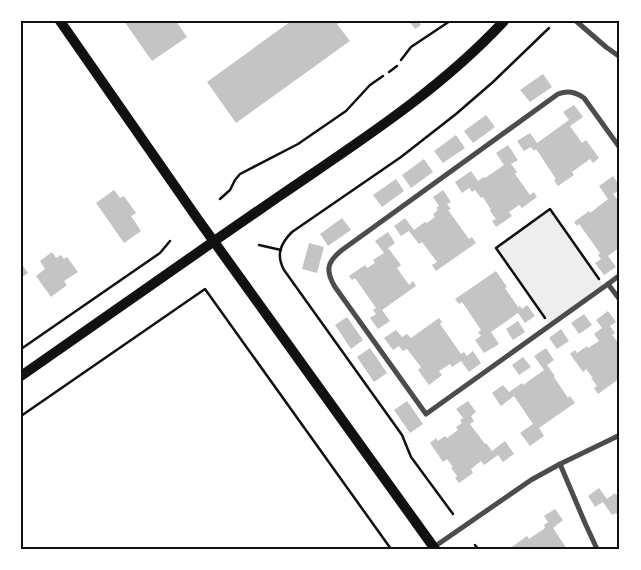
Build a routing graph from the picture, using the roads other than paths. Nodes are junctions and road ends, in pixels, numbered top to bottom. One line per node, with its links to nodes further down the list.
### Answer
1 (60, 21): 6 (main road)
2 (504, 21): 6 (main road)
3 (576, 21): 4 (street)
4 (620, 58)
5 (620, 149): 8 (street)
6 (214, 241): 10 (main road); 13 (main road)
7 (620, 275): 8 (street)
8 (606, 285): 9 (street)
9 (620, 300)
10 (21, 376)
11 (620, 435): 12 (street)
12 (560, 464): 13 (street); 14 (street)
13 (434, 548)
14 (597, 549)

